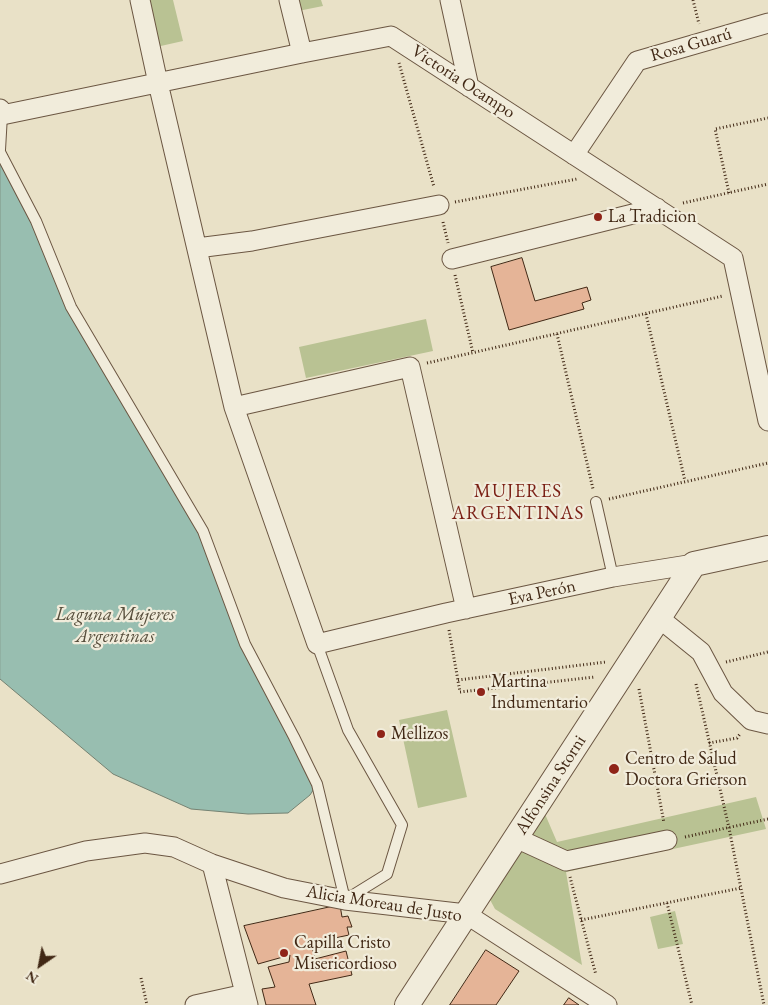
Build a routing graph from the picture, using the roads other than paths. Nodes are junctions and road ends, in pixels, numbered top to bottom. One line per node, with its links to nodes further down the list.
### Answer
1 (140, 0): 6 (street)
2 (289, 0): 5 (street)
3 (450, 0): 7 (street)
4 (768, 23): 10 (street, Rosa Guarú)
5 (302, 53): 6 (street, Victoria Ocampo); 7 (street, Victoria Ocampo)
6 (158, 83): 8 (street, Victoria Ocampo); 13 (street)
7 (469, 87): 10 (street, Victoria Ocampo)
8 (1, 112): 9 (lane)
9 (0, 152): 30 (lane)
10 (574, 155): 12 (street, Victoria Ocampo)
11 (439, 205): 13 (street)
12 (657, 208): 14 (street); 15 (street, Victoria Ocampo)
13 (197, 248): 16 (street)
14 (452, 259)
15 (761, 351): 17 (street, Victoria Ocampo)
16 (234, 407): 22 (street); 24 (street)
17 (768, 421)
18 (596, 502): 21 (lane)
19 (768, 548): 20 (street, Eva Perón)
20 (694, 564): 21 (street, Eva Perón); 23 (street, Alfonsina Storni)
21 (613, 577): 22 (street, Eva Perón)
22 (466, 609): 24 (street, Eva Perón)
23 (659, 618): 25 (street); 26 (street, Alfonsina Storni)
24 (317, 644): 30 (lane)
25 (759, 722)
26 (516, 838): 27 (street); 31 (street, Alfonsina Storni)
27 (667, 840)
28 (212, 864): 29 (street, Alicia Moreau de Justo); 30 (street, Alicia Moreau de Justo); 32 (street)
29 (0, 874)
30 (345, 900): 31 (street, Alicia Moreau de Justo)
31 (466, 914): 33 (street, Alicia Moreau de Justo); 35 (street, Alfonsina Storni)
32 (247, 1000): 34 (street)
33 (605, 1004)
34 (194, 1005)
35 (407, 1005)

